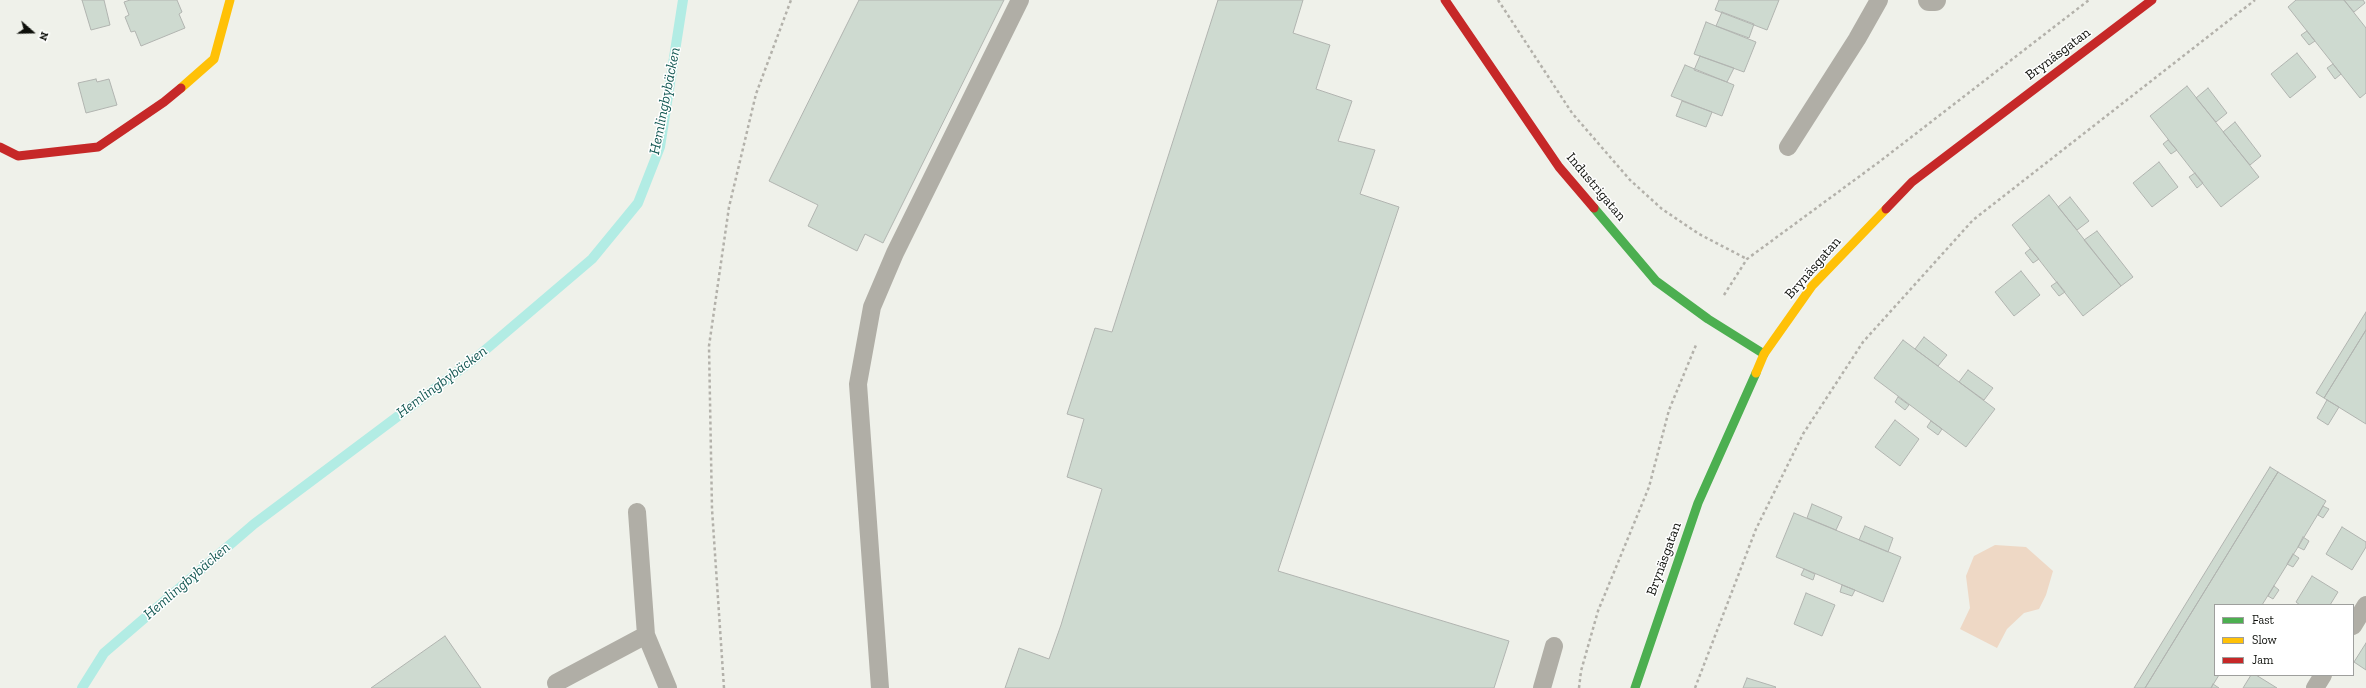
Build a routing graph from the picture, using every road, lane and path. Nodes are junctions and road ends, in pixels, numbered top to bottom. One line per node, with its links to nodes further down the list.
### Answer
1 (230, 0): 12 (street)
2 (791, 0): 25 (path)
3 (1020, 0): 26 (lane)
4 (1445, 0): 15 (street, Industrigatan)
5 (1498, 0): 14 (path)
6 (1879, 0): 13 (lane)
7 (1929, 0): 8 (street)
8 (1935, 0)
9 (2089, 0): 14 (path)
10 (2152, 0): 16 (street, Brynäsgatan)
11 (2255, 0): 30 (path)
12 (0, 147)
13 (1788, 147)
14 (1747, 259): 15 (path)
15 (1708, 319): 16 (street, Industrigatan); 28 (path)
16 (1764, 354): 29 (street, Brynäsgatan)
17 (637, 512): 20 (lane)
18 (2366, 605): 19 (lane)
19 (2354, 624)
20 (646, 635): 23 (lane); 24 (lane)
21 (1554, 646): 27 (lane)
22 (2322, 676): 31 (lane)
23 (556, 683)
24 (668, 688)
25 (724, 688)
26 (880, 688)
27 (1542, 688)
28 (1579, 688)
29 (1635, 688)
30 (1695, 688)
31 (2315, 688)

